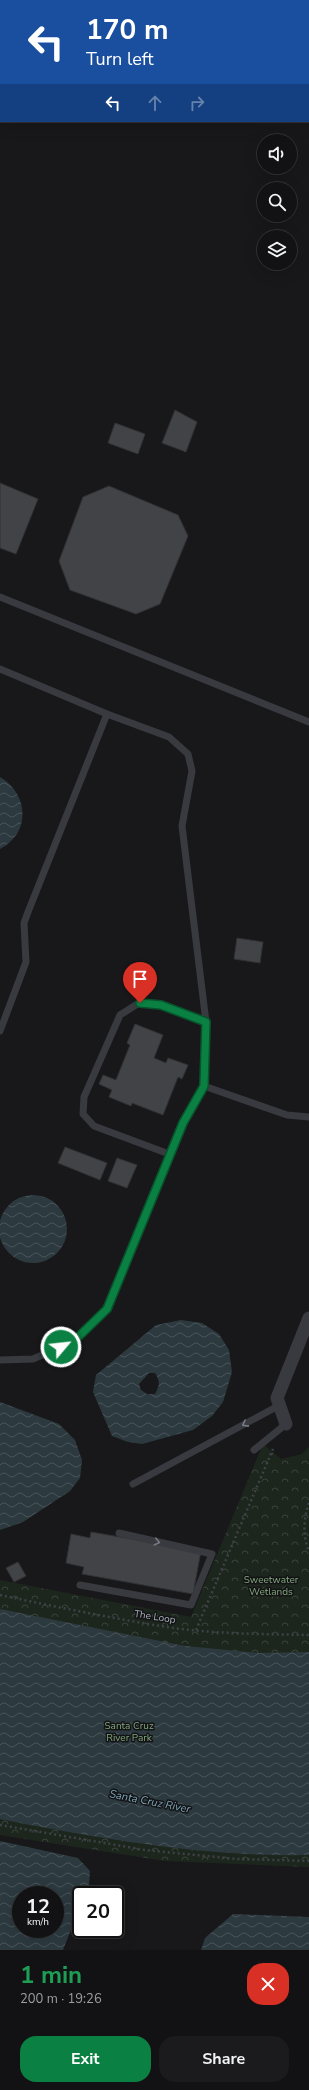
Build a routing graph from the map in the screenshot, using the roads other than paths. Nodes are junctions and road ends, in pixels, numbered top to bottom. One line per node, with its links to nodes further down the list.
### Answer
1 (0, 597): 4 (lane)
2 (0, 669): 3 (lane)
3 (107, 714): 5 (lane); 6 (lane)
4 (309, 722)
5 (206, 1022): 7 (lane); 9 (lane)
6 (0, 1031)
7 (204, 1086): 8 (lane); 9 (lane)
8 (309, 1116)
9 (169, 1154): 11 (lane)
10 (309, 1318): 12 (street)
11 (0, 1360)
12 (280, 1405): 13 (street); 15 (lane, one-way to 15)
13 (286, 1424): 14 (lane)
14 (254, 1450)
15 (133, 1484)
16 (119, 1533): 17 (lane, one-way to 17)
17 (80, 1585)

